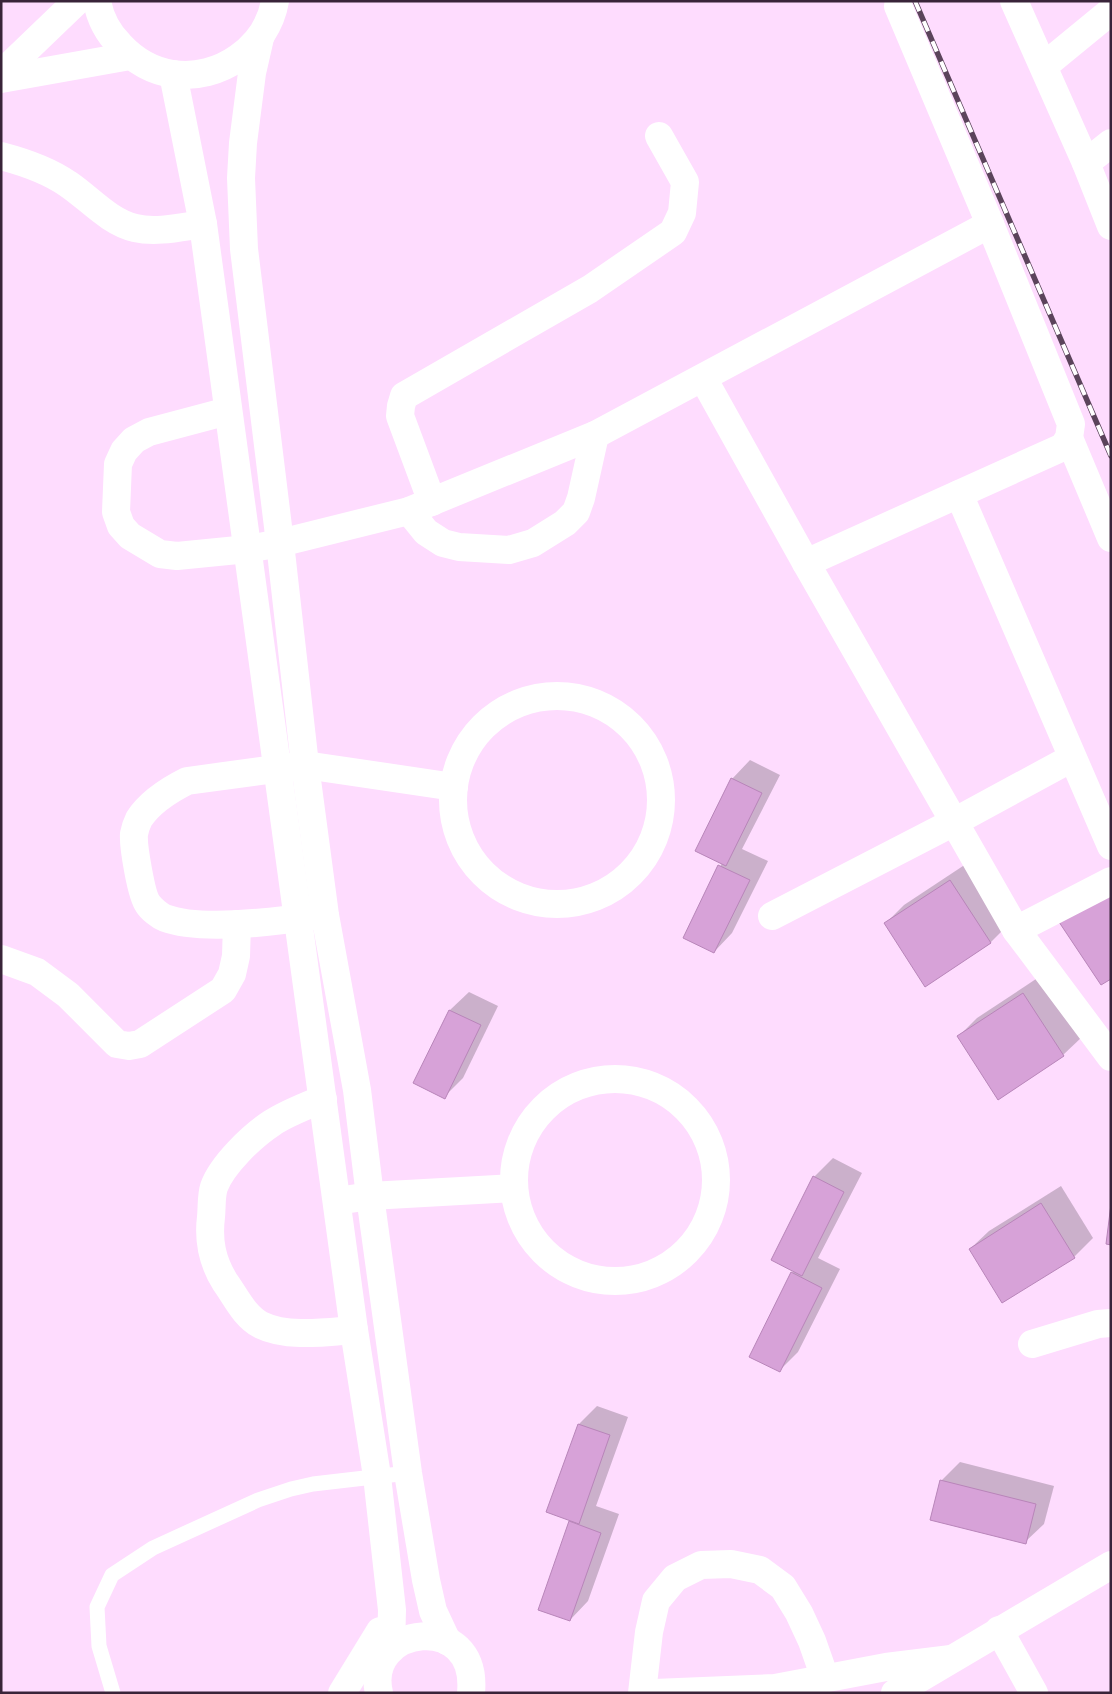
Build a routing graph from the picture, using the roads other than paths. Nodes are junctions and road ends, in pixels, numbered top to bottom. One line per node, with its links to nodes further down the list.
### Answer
1 (77, 1): 10 (street)
2 (97, 1): 8 (street)
3 (275, 1): 7 (street)
4 (1014, 1): 9 (street)
5 (898, 6): 18 (street)
6 (1111, 11): 9 (street)
7 (260, 38): 11 (street); 27 (street)
8 (130, 56): 11 (street); 12 (street)
9 (1044, 66): 16 (street)
10 (1, 74)
11 (173, 74): 17 (street)
12 (1, 79)
13 (659, 136): 25 (street)
14 (1111, 142): 16 (street)
15 (1, 156): 17 (street)
16 (1086, 163): 19 (street)
17 (203, 224): 21 (street)
18 (990, 224): 20 (street); 23 (street)
19 (1111, 226)
20 (703, 378): 22 (street); 29 (street)
21 (228, 411): 28 (street); 28 (street)
22 (595, 435): 25 (street); 25 (street)
23 (1069, 438): 24 (street); 26 (street)
24 (960, 494): 29 (street); 30 (street)
25 (420, 506): 27 (street)
26 (1111, 538)
27 (280, 543): 28 (street); 31 (street)
28 (248, 548): 32 (street)
29 (806, 563): 34 (street)
30 (1072, 758): 34 (street); 35 (street)
31 (305, 765): 32 (street); 33 (street); 37 (street)
32 (278, 768): 39 (street); 40 (street)
33 (454, 787): 33 (street)
34 (954, 822): 38 (street); 41 (street)
35 (1111, 846)
36 (1111, 881): 41 (street)
37 (325, 915): 39 (street); 46 (street)
38 (772, 916)
39 (299, 918): 40 (street); 44 (street)
40 (237, 924): 42 (street)
41 (1016, 930): 43 (street)
42 (1, 959)
43 (1107, 1044)
44 (323, 1099): 47 (street); 49 (street)
45 (514, 1188): 45 (street); 46 (street)
46 (370, 1196): 47 (street); 51 (street)
47 (337, 1201): 49 (street)
48 (1111, 1323): 50 (street)
49 (354, 1330): 52 (street)
50 (1032, 1344)
51 (408, 1473): 52 (lane); 56 (street)
52 (377, 1476): 54 (street); 61 (lane)
53 (1111, 1566): 55 (street)
54 (392, 1610): 57 (street); 62 (street)
55 (999, 1630): 58 (street); 68 (street)
56 (447, 1641): 57 (street); 64 (street)
57 (391, 1649): 63 (street)
58 (951, 1659): 59 (street); 67 (street)
59 (825, 1678): 60 (street); 65 (street)
60 (776, 1690): 66 (street)
61 (114, 1693)
62 (342, 1693)
63 (379, 1693)
64 (471, 1693)
65 (642, 1693)
66 (654, 1693)
67 (895, 1693)
68 (1034, 1693)

